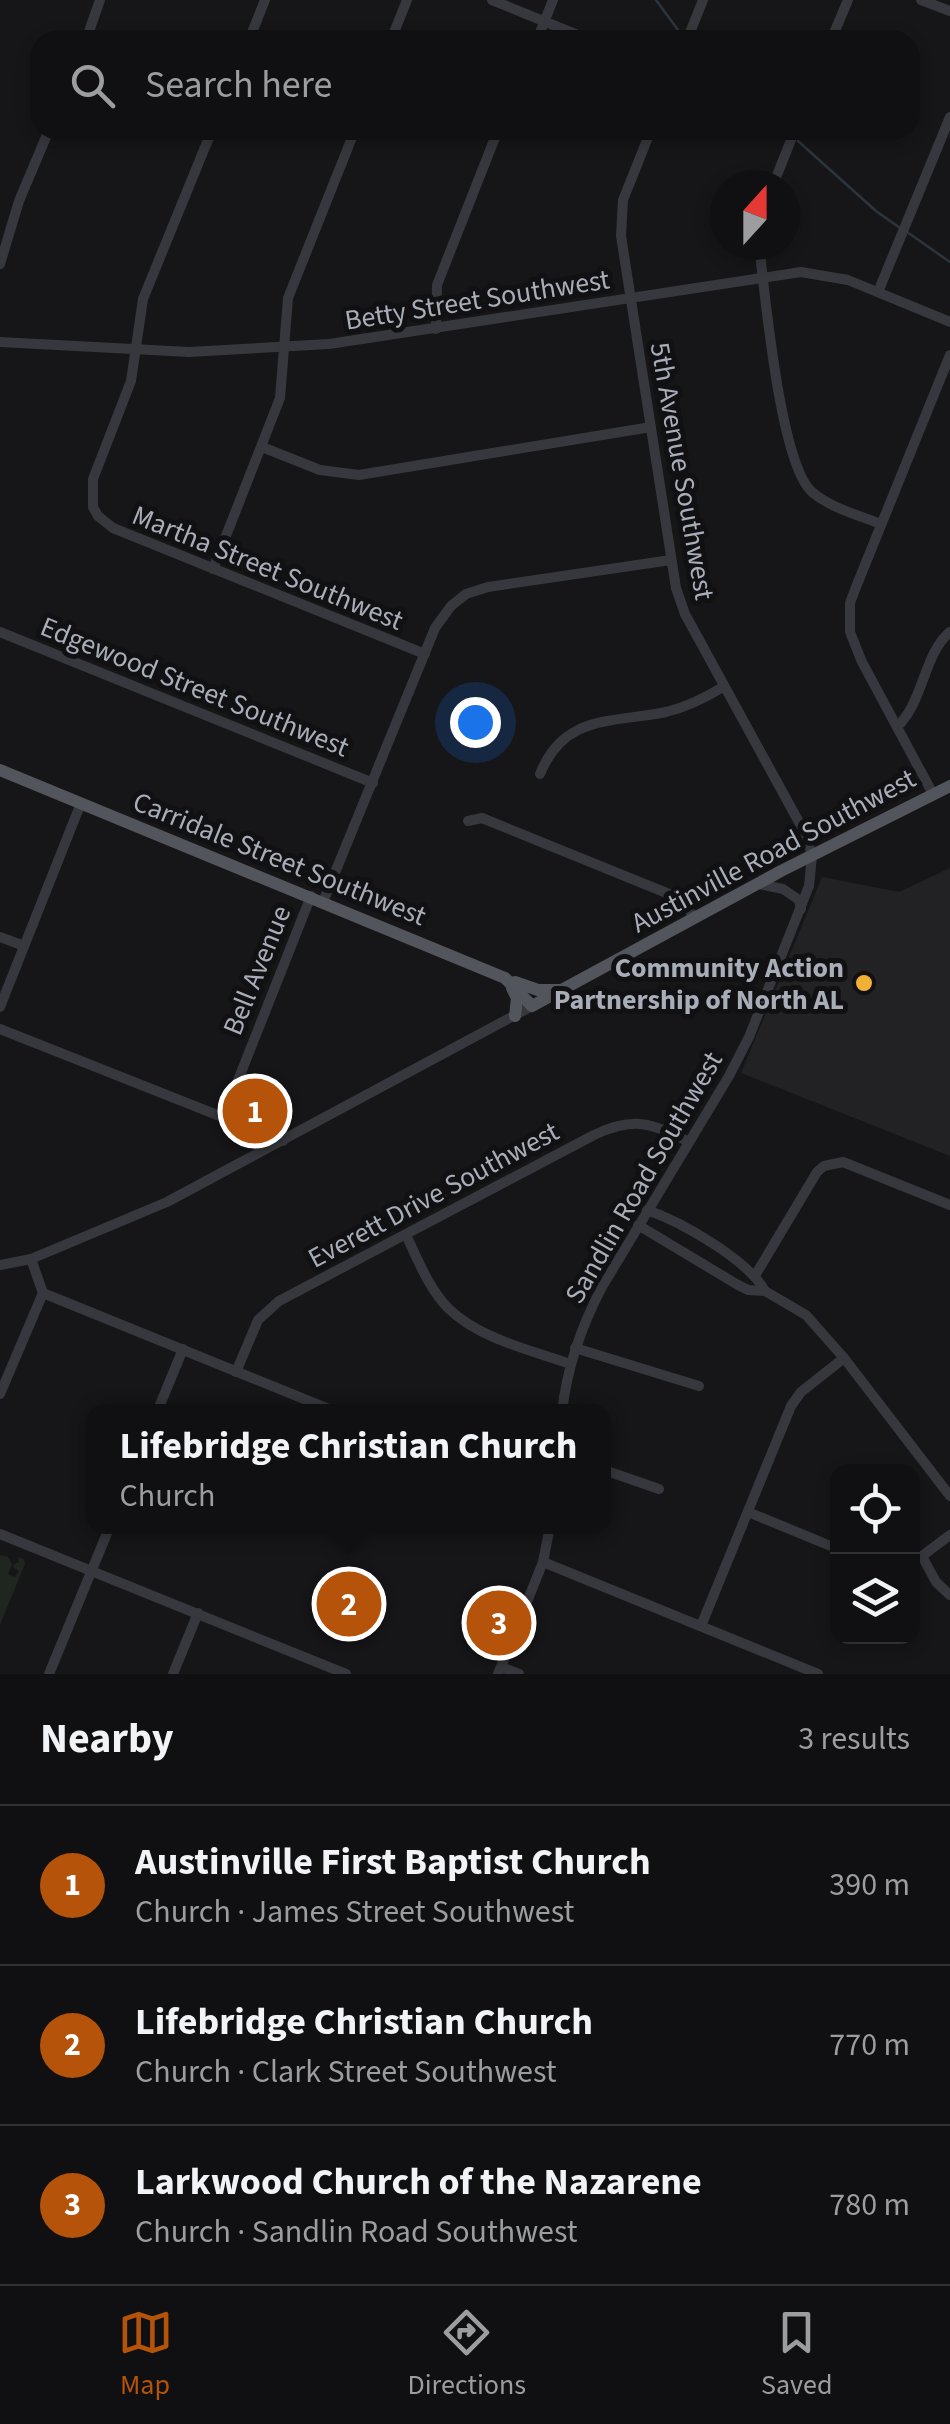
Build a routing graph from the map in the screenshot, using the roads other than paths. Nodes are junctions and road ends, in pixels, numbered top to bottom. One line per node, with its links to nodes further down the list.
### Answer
1 (100, 0): 11 (street)
2 (265, 0): 12 (street)
3 (407, 0): 13 (street)
4 (492, 0): 10 (street)
5 (554, 0): 10 (street)
6 (703, 0): 16 (street)
7 (848, 0): 17 (street)
8 (922, 0): 9 (street)
9 (950, 12)
10 (545, 21): 14 (street); 15 (street)
11 (90, 30)
12 (252, 30)
13 (395, 30)
14 (541, 30)
15 (566, 30)
16 (691, 30)
17 (836, 30)
18 (950, 117): 29 (street)
19 (44, 140): 27 (street)
20 (208, 140): 35 (street)
21 (351, 140): 34 (street)
22 (494, 140): 32 (street)
23 (647, 140): 30 (street, 5th Avenue Southwest)
24 (790, 140): 25 (street)
25 (778, 170)
26 (761, 260): 28 (street)
27 (0, 264)
28 (763, 277): 29 (street, Betty Street Southwest); 30 (street, Betty Street Southwest); 39 (street)
29 (878, 292): 31 (street, Betty Street Southwest)
30 (631, 299): 32 (street, Betty Street Southwest); 37 (street, 5th Avenue Southwest)
31 (950, 322)
32 (436, 330): 34 (street, Betty Street Southwest)
33 (0, 342): 35 (street, Betty Street Southwest)
34 (284, 348): 35 (street, Betty Street Southwest); 38 (street)
35 (135, 349): 41 (street, Martha Street Southwest)
36 (950, 355): 39 (street)
37 (651, 427): 38 (street); 40 (street, 5th Avenue Southwest)
38 (262, 447): 41 (street)
39 (881, 524): 46 (street)
40 (671, 560): 44 (street, Bell Avenue); 45 (street, 5th Avenue Southwest)
41 (213, 569): 44 (street, Martha Street Southwest)
42 (0, 632): 49 (street, Edgewood Street Southwest)
43 (950, 632): 46 (street)
44 (424, 654): 49 (street, Bell Avenue)
45 (724, 687): 48 (street); 54 (street, 5th Avenue Southwest)
46 (897, 727): 51 (street)
47 (0, 770): 52 (main road, Carridale Street Southwest)
48 (540, 774)
49 (373, 782): 56 (street, Bell Avenue)
50 (950, 786): 51 (main road, Austinville Road Southwest)
51 (933, 794): 54 (main road, Austinville Road Southwest)
52 (81, 803): 56 (main road, Carridale Street Southwest); 60 (street)
53 (468, 821): 58 (street)
54 (812, 856): 55 (main road, Austinville Road Southwest); 57 (street, Sandlin Road Southwest)
55 (759, 884): 57 (street); 58 (main road, Austinville Road Southwest)
56 (317, 899): 61 (main road, Carridale Street Southwest); 67 (street, Bell Avenue)
57 (802, 909): 69 (street, Sandlin Road Southwest)
58 (695, 918): 62 (main road, Austinville Road Southwest)
59 (0, 936): 60 (street)
60 (24, 946): 64 (street)
61 (505, 978): 62 (main road); 63 (main road, Carridale Street Southwest); 65 (main road)
62 (561, 990): 63 (main road, Austinville Road Southwest)
63 (532, 1006): 65 (street, Austinville Road Southwest)
64 (0, 1007)
65 (515, 1016): 68 (street, Austinville Road Southwest)
66 (0, 1028): 67 (street)
67 (222, 1118): 68 (street)
68 (283, 1141): 74 (street, Austinville Road Southwest)
69 (689, 1142): 71 (street, Sandlin Road Southwest); 73 (street, Everett Drive Southwest)
70 (944, 1202): 76 (street)
71 (648, 1210): 72 (street, Sandlin Road Southwest); 76 (street)
72 (638, 1225): 77 (street); 80 (street, Sandlin Road Southwest)
73 (406, 1234): 83 (street); 84 (street, Everett Drive Southwest)
74 (31, 1259): 75 (street, Austinville Road Southwest); 79 (street)
75 (0, 1265)
76 (752, 1271): 77 (street); 78 (street)
77 (738, 1285): 78 (street)
78 (765, 1291): 82 (street)
79 (43, 1293): 81 (street); 86 (street)
80 (575, 1348): 83 (street, Sandlin Road Southwest); 85 (street)
81 (183, 1349): 84 (street); 87 (street)
82 (844, 1358): 92 (street); 93 (street)
83 (570, 1364): 89 (street, Sandlin Road Southwest)
84 (236, 1372): 88 (street)
85 (699, 1386)
86 (0, 1394)
87 (160, 1404)
88 (316, 1404)
89 (563, 1404)
90 (611, 1473): 91 (street)
91 (659, 1490)
92 (950, 1496)
93 (748, 1512): 98 (street); 105 (street)
94 (0, 1534): 102 (street)
95 (107, 1534): 102 (street)
96 (548, 1534): 101 (street)
97 (950, 1535): 99 (street)
98 (830, 1546)
99 (920, 1555)
100 (920, 1561): 103 (street)
101 (543, 1562): 105 (street); 106 (street)
102 (92, 1570): 104 (street); 107 (street)
103 (950, 1595)
104 (198, 1613): 108 (street); 109 (street)
105 (701, 1626): 111 (street)
106 (499, 1670): 110 (street)
107 (49, 1674)
108 (173, 1674)
109 (346, 1674)
110 (519, 1674)
111 (818, 1674)

